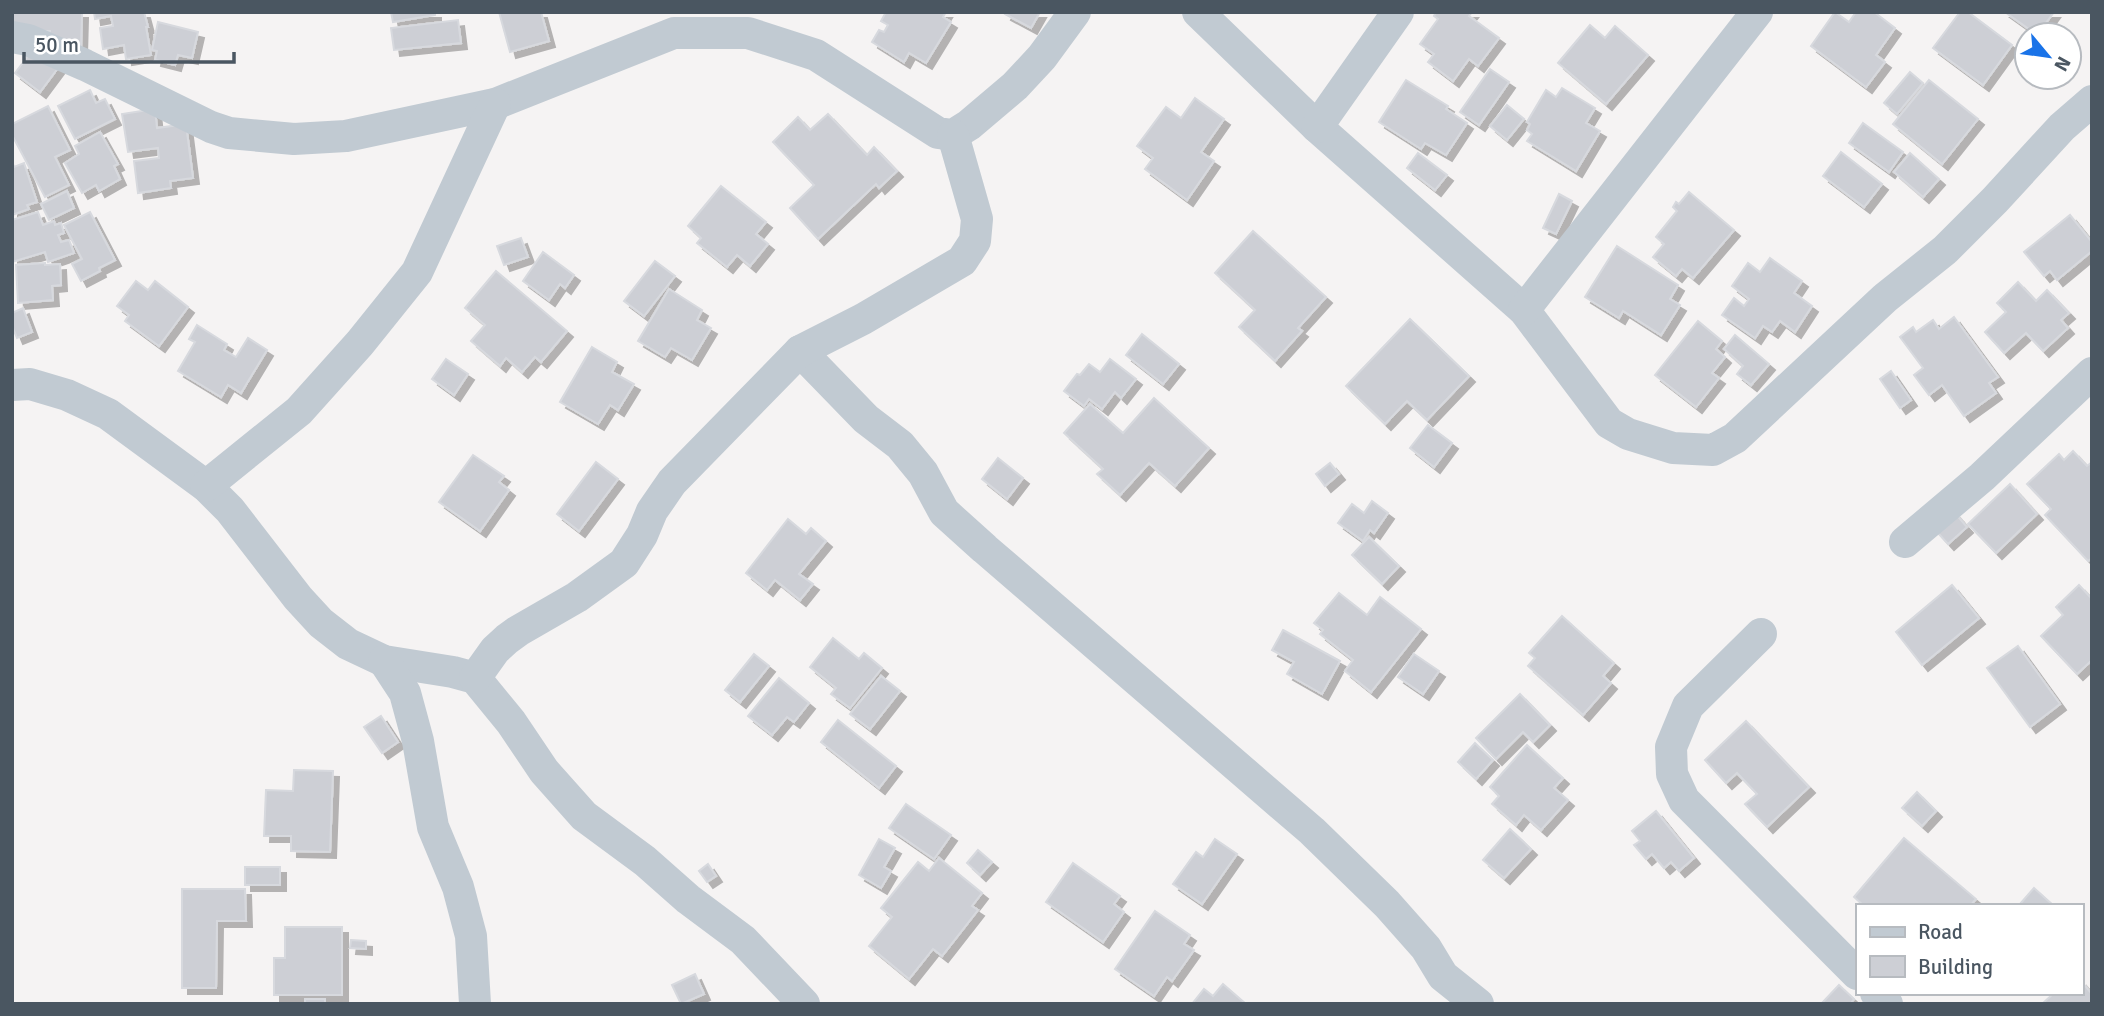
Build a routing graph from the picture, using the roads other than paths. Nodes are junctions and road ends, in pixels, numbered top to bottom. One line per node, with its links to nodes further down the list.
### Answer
1 (1074, 12): 10 (street)
2 (1198, 12): 9 (street)
3 (1398, 12): 9 (street)
4 (1757, 12): 11 (street)
5 (681, 23): 8 (street); 10 (street)
6 (12, 37): 8 (street)
7 (2092, 101): 11 (street)
8 (495, 103): 15 (street)
9 (1317, 127): 11 (street)
10 (953, 135): 12 (street)
11 (1524, 310)
12 (800, 351): 19 (street); 23 (street)
13 (2092, 373): 16 (street)
14 (12, 385): 15 (street)
15 (206, 486): 18 (street)
16 (1905, 541)
17 (1761, 634): 20 (street)
18 (384, 661): 19 (street); 21 (street)
19 (475, 678): 22 (street)
20 (1856, 973)
21 (475, 1004)
22 (804, 1004)
23 (1479, 1004)

